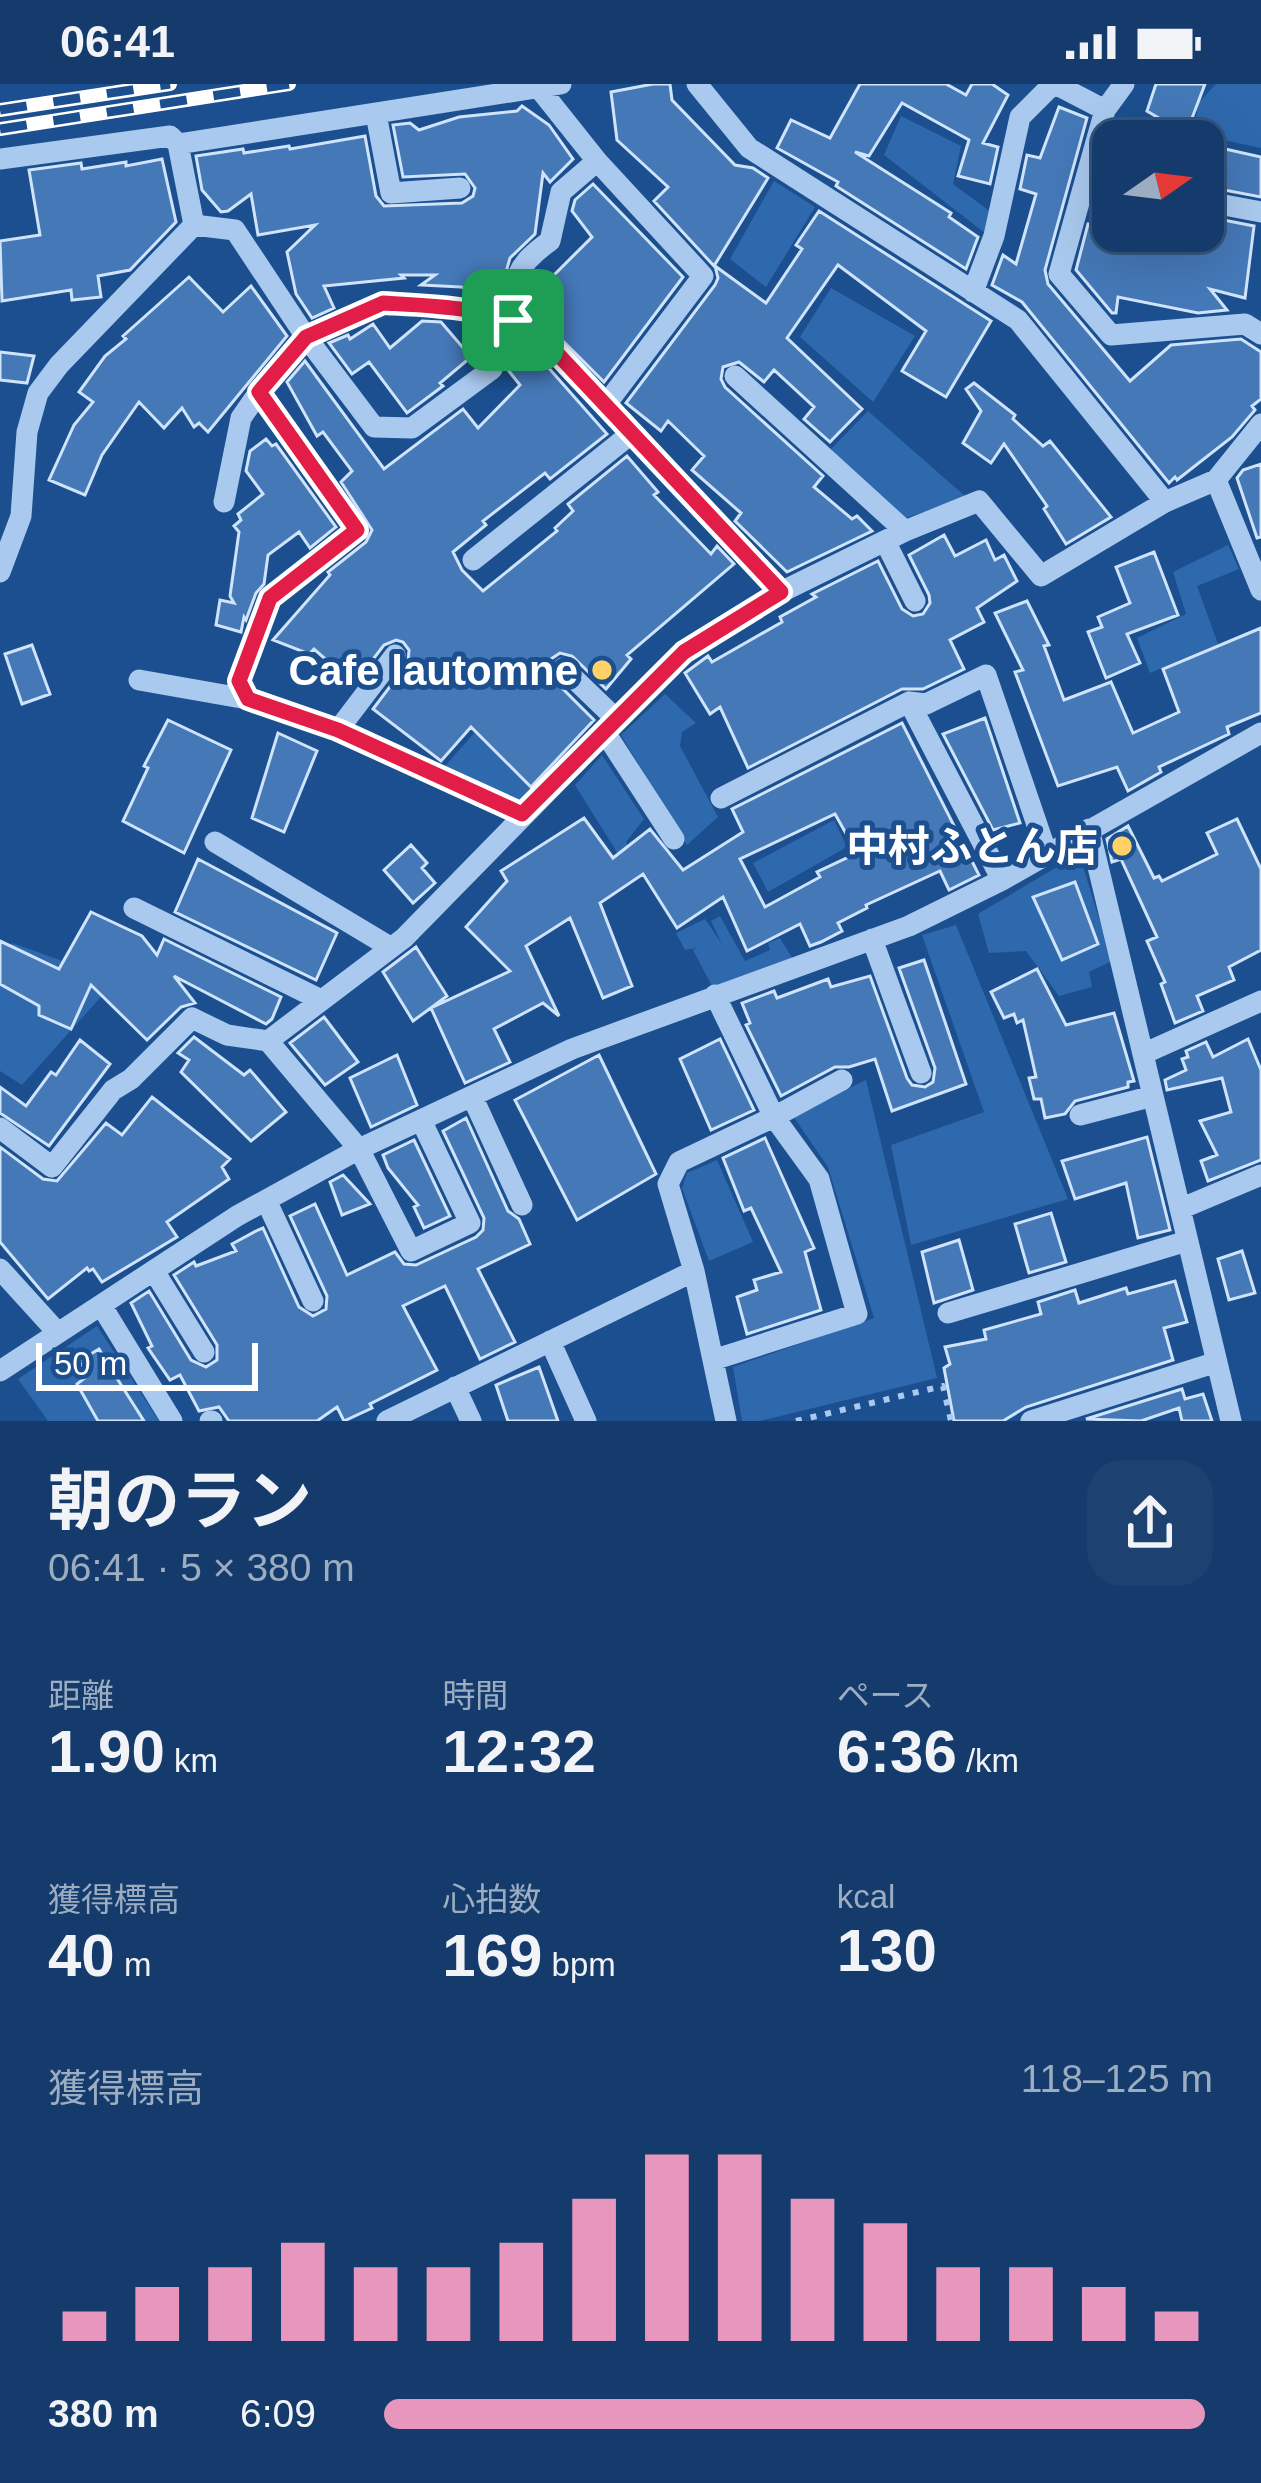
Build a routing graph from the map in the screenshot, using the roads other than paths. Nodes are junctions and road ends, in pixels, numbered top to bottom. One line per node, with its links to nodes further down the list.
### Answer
1 (697, 84): 14 (street)
2 (1054, 84): 5 (street); 14 (street)
3 (1124, 84): 5 (street)
4 (550, 86): 6 (street); 9 (street)
5 (1105, 110): 16 (street)
6 (376, 114): 7 (street); 10 (street)
7 (178, 144): 8 (street); 13 (street)
8 (0, 159)
9 (597, 161): 15 (street); 20 (street)
10 (460, 188)
11 (1224, 205): 12 (street)
12 (1261, 212)
13 (194, 225): 17 (street); 28 (street)
14 (974, 292): 25 (street)
15 (513, 320): 17 (street); 17 (street); 20 (street)
16 (1261, 334)
17 (306, 337): 19 (street)
18 (735, 376): 26 (street)
19 (259, 392): 24 (street); 35 (street)
20 (607, 403): 22 (street)
21 (1261, 424): 23 (street)
22 (632, 433): 27 (street); 30 (street)
23 (1216, 480): 25 (street); 29 (street)
24 (224, 502)
25 (1165, 502): 26 (street)
26 (895, 536): 30 (street); 31 (street)
27 (472, 560)
28 (0, 572)
29 (1261, 590)
30 (781, 592): 37 (street)
31 (915, 602)
32 (395, 655): 38 (street)
33 (563, 668): 37 (street)
34 (139, 680): 35 (street)
35 (248, 699): 38 (street)
36 (909, 702): 40 (street); 45 (street); 46 (street)
37 (610, 725): 41 (street); 43 (street)
38 (338, 730): 41 (street)
39 (1261, 733): 42 (street)
40 (721, 798)
41 (522, 814): 49 (street)
42 (1089, 829): 45 (street); 54 (street)
43 (674, 839)
44 (215, 842): 49 (street)
45 (1047, 854): 46 (street)
46 (1002, 880): 48 (street)
47 (134, 908): 51 (street)
48 (872, 939): 50 (street); 55 (street)
49 (391, 947): 51 (street)
50 (715, 995): 57 (street); 60 (street)
51 (319, 999): 53 (street)
52 (1261, 1001): 54 (street)
53 (268, 1041): 62 (street); 63 (street)
54 (1143, 1054): 58 (street)
55 (921, 1073)
56 (842, 1080): 60 (street)
57 (472, 1096): 61 (street); 66 (street)
58 (1153, 1096): 59 (street); 67 (street)
59 (1080, 1114)
60 (774, 1118): 71 (street); 78 (street)
61 (421, 1120): 63 (street); 63 (street)
62 (0, 1128)
63 (358, 1149): 65 (street)
64 (1261, 1175): 67 (street)
65 (266, 1200): 70 (street); 72 (street)
66 (522, 1205)
67 (1180, 1209): 68 (street)
68 (1187, 1241): 74 (street); 79 (street)
69 (0, 1269): 75 (street)
70 (154, 1271): 73 (street); 77 (street)
71 (694, 1271): 76 (street); 78 (street)
72 (313, 1301)
73 (101, 1305): 75 (street); 82 (street)
74 (948, 1313)
75 (58, 1333): 80 (street)
76 (550, 1341): 81 (street); 85 (street)
77 (204, 1352)
78 (713, 1360): 86 (street)
79 (1216, 1362): 87 (street); 88 (street)
80 (0, 1371)
81 (455, 1387): 83 (street); 84 (street)
82 (172, 1421)
83 (387, 1421)
84 (470, 1421)
85 (586, 1421)
86 (726, 1421)
87 (1031, 1421)
88 (1231, 1421)

